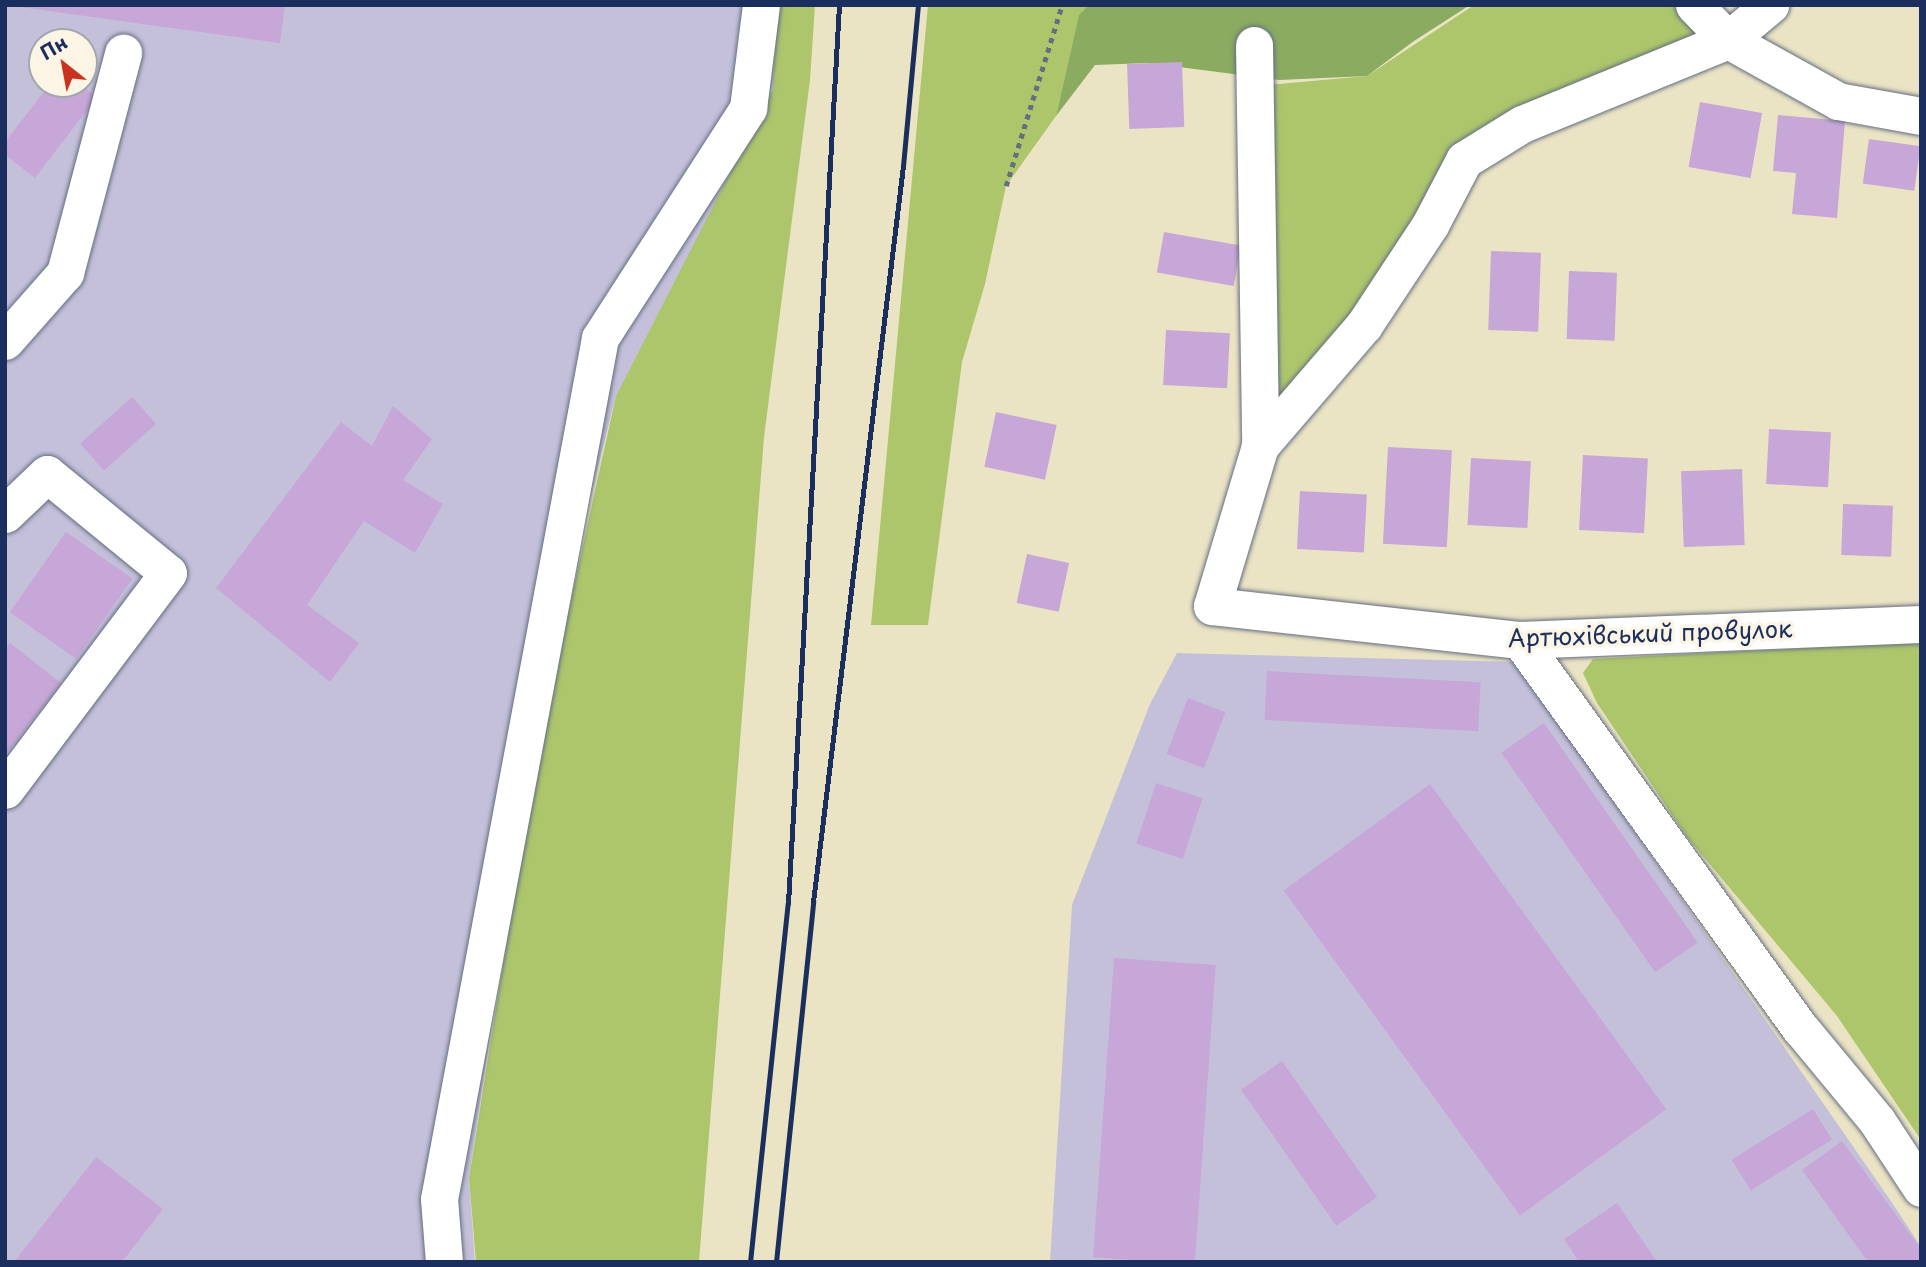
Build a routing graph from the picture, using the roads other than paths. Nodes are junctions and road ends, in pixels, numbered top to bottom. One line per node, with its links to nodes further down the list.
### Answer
1 (761, 5): 15 (street)
2 (1694, 5): 4 (street)
3 (1770, 5): 4 (street)
4 (1728, 40): 7 (street); 9 (street)
5 (1254, 45): 9 (street)
6 (123, 53): 8 (street)
7 (1921, 116)
8 (5, 341)
9 (1260, 446): 12 (street, Артюхівський провулок)
10 (5, 514): 13 (street)
11 (1921, 624): 12 (street, Артюхівський провулок)
12 (1520, 640): 14 (street)
13 (5, 790)
14 (1921, 1188)
15 (444, 1262)

